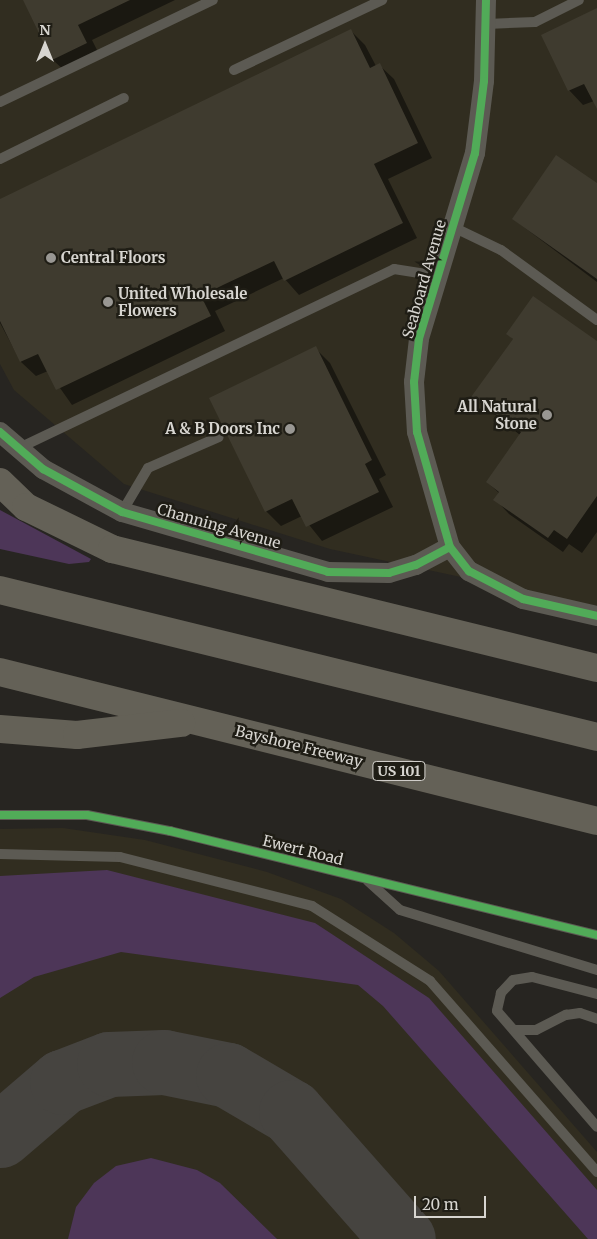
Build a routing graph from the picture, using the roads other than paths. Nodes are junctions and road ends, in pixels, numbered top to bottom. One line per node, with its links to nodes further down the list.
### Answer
1 (213, 0): 8 (lane)
2 (382, 0): 6 (lane)
3 (486, 0): 5 (street, Seaboard Avenue)
4 (580, 0): 5 (lane)
5 (487, 24): 10 (street, Seaboard Avenue)
6 (234, 70)
7 (124, 98): 9 (lane)
8 (0, 102)
9 (0, 159)
10 (453, 227): 11 (street, Seaboard Avenue); 12 (lane)
11 (438, 276): 15 (lane); 18 (street, Seaboard Avenue)
12 (597, 320)
13 (0, 432): 15 (street, Channing Avenue)
14 (219, 437): 17 (lane)
15 (16, 450): 17 (street, Channing Avenue)
16 (0, 482): 21 (highway)
17 (122, 512): 18 (street, Channing Avenue)
18 (450, 547): 20 (street, Seaboard Avenue)
19 (0, 590): 25 (highway)
20 (597, 616)
21 (597, 668)
22 (0, 672): 23 (highway, Bayshore Freeway / US 101)
23 (200, 721): 24 (highway); 27 (highway, Bayshore Freeway / US 101)
24 (0, 729)
25 (597, 737)
26 (0, 815): 29 (lane, Ewert Road)
27 (597, 820)
28 (0, 854): 36 (lane)
29 (365, 879): 30 (lane, Ewert Road); 31 (lane)
30 (597, 935)
31 (597, 970)
32 (597, 994): 34 (lane)
33 (597, 1019): 34 (lane)
34 (515, 1030): 35 (lane)
35 (597, 1127)
36 (597, 1172)

